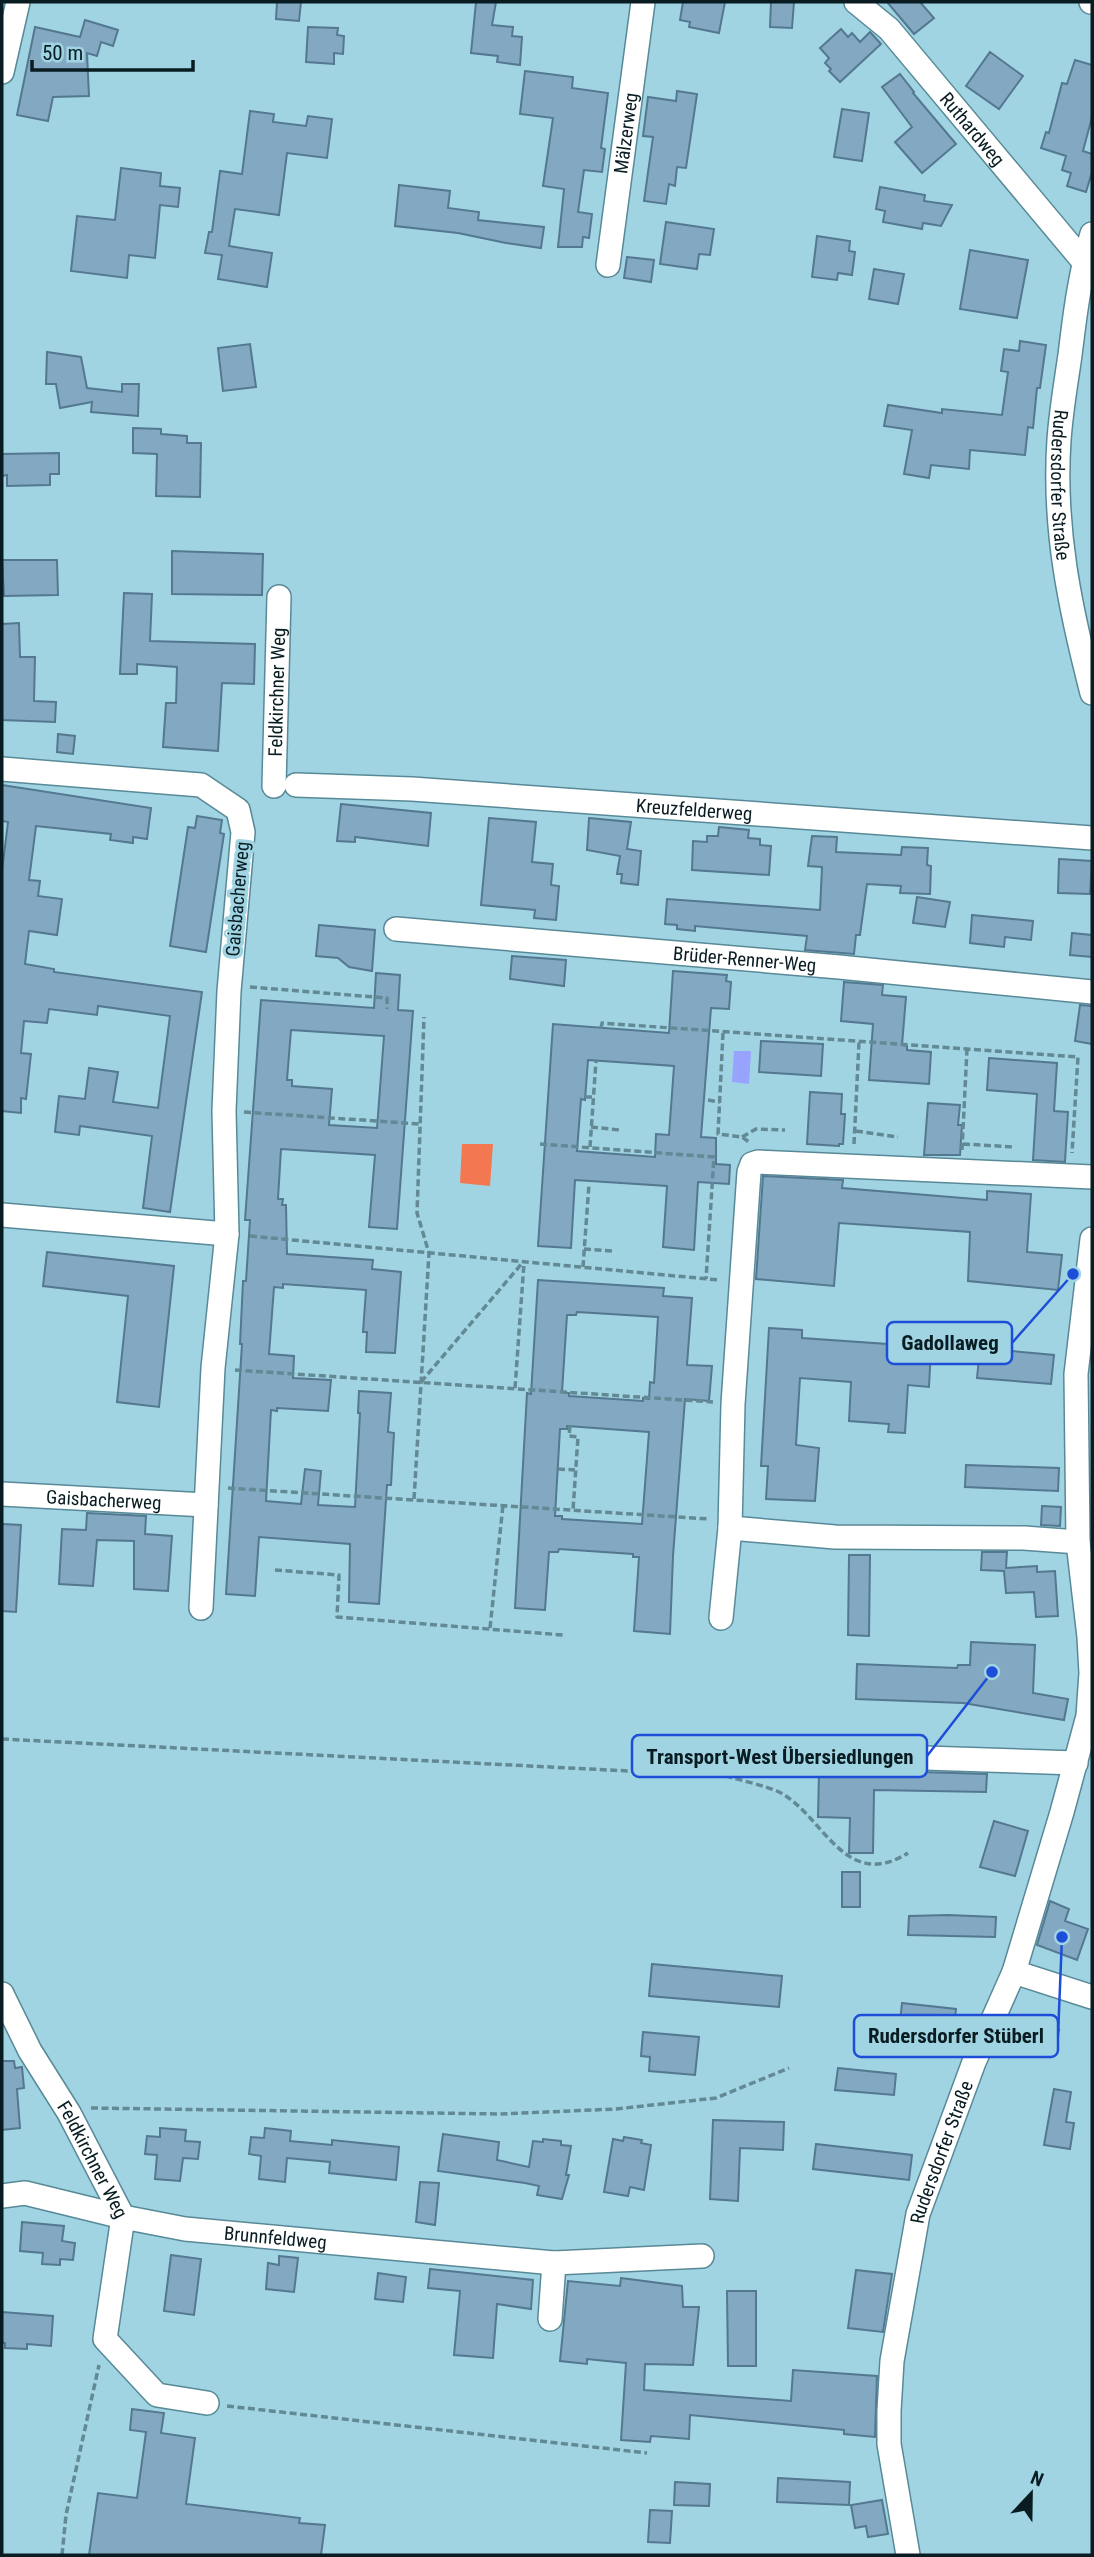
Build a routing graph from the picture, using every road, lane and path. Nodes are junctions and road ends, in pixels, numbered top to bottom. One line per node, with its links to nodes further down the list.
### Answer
1 (18, 2): 4 (street)
2 (643, 2): 7 (street, Mälzerweg)
3 (856, 2): 6 (street, Ruthardweg)
4 (2, 72)
5 (1092, 234): 6 (street, Rudersdorfer Straße)
6 (1084, 262): 9 (street, Rudersdorfer Straße)
7 (608, 265)
8 (279, 597): 11 (street, Feldkirchner Weg)
9 (1092, 693)
10 (2, 769): 14 (street, Gaisbacherweg)
11 (285, 786): 12 (street, Kreuzfelderweg)
12 (1092, 838)
13 (396, 929): 15 (street, Brüder-Renner-Weg)
14 (229, 985): 16 (path); 27 (street, Gaisbacherweg)
15 (1092, 992)
16 (387, 1009)
17 (424, 1017): 28 (path)
18 (601, 1028): 19 (path)
19 (723, 1033): 20 (path); 26 (path)
20 (859, 1042): 21 (path); 32 (path)
21 (967, 1048): 36 (path); 42 (path)
22 (596, 1061): 24 (path)
23 (585, 1097): 24 (path)
24 (593, 1097): 29 (path)
25 (708, 1100): 26 (path)
26 (720, 1102): 33 (path)
27 (224, 1111): 28 (path); 45 (street, Gaisbacherweg)
28 (420, 1124): 49 (path)
29 (591, 1127): 30 (path); 37 (path)
30 (620, 1130)
31 (785, 1130): 33 (path)
32 (856, 1131): 34 (path); 40 (path)
33 (742, 1137): 38 (path)
34 (898, 1137)
35 (540, 1144): 37 (path)
36 (963, 1144): 39 (path); 41 (path)
37 (590, 1147): 53 (path)
38 (757, 1147)
39 (1014, 1147)
40 (851, 1167): 41 (street); 54 (street)
41 (960, 1173): 42 (street)
42 (1081, 1177)
43 (589, 1184): 47 (path)
44 (2, 1215): 45 (street)
45 (226, 1234): 49 (path); 56 (street, Gaisbacherweg)
46 (1092, 1239): 52 (street, Rudersdorfer Straße)
47 (584, 1249): 48 (path); 51 (path)
48 (612, 1251)
49 (429, 1253): 50 (path); 57 (path)
50 (524, 1261): 51 (path); 57 (path); 58 (path)
51 (583, 1267): 53 (path)
52 (1086, 1278): 55 (street); 69 (street, Rudersdorfer Straße)
53 (706, 1279): 54 (path)
54 (740, 1282): 59 (street)
55 (1092, 1302)
56 (214, 1368): 57 (path); 64 (street, Gaisbacherweg)
57 (421, 1382): 58 (path); 65 (path)
58 (515, 1389): 59 (path)
59 (733, 1404): 68 (street)
60 (570, 1426): 62 (path)
61 (558, 1469): 62 (path)
62 (575, 1470): 67 (path)
63 (2, 1494): 64 (street, Gaisbacherweg)
64 (207, 1496): 65 (path); 71 (street, Gaisbacherweg)
65 (414, 1499): 66 (path)
66 (503, 1505): 67 (path); 73 (path)
67 (573, 1510): 68 (path)
68 (730, 1528): 69 (street); 72 (street)
69 (1079, 1542): 77 (street, Rudersdorfer Straße)
70 (275, 1570): 73 (path)
71 (201, 1608)
72 (721, 1618)
73 (491, 1628): 74 (path)
74 (563, 1634)
75 (2, 1739): 78 (path)
76 (831, 1755): 77 (street)
77 (1076, 1763): 79 (street, Rudersdorfer Straße)
78 (908, 1853)
79 (1014, 1972): 81 (street); 93 (street, Rudersdorfer Straße)
80 (2, 1994): 83 (street, Feldkirchner Weg)
81 (1092, 1997)
82 (789, 2068): 83 (path)
83 (69, 2113): 85 (street, Feldkirchner Weg)
84 (2, 2196): 85 (street, Brunnfeldweg)
85 (123, 2217): 87 (street, Brunnfeldweg); 89 (street, Feldkirchner Weg)
86 (702, 2256): 87 (street, Brunnfeldweg)
87 (554, 2263): 88 (street)
88 (550, 2319)
89 (105, 2339): 90 (street); 92 (path)
90 (207, 2403): 91 (path)
91 (647, 2453)
92 (62, 2555)
93 (908, 2555)

